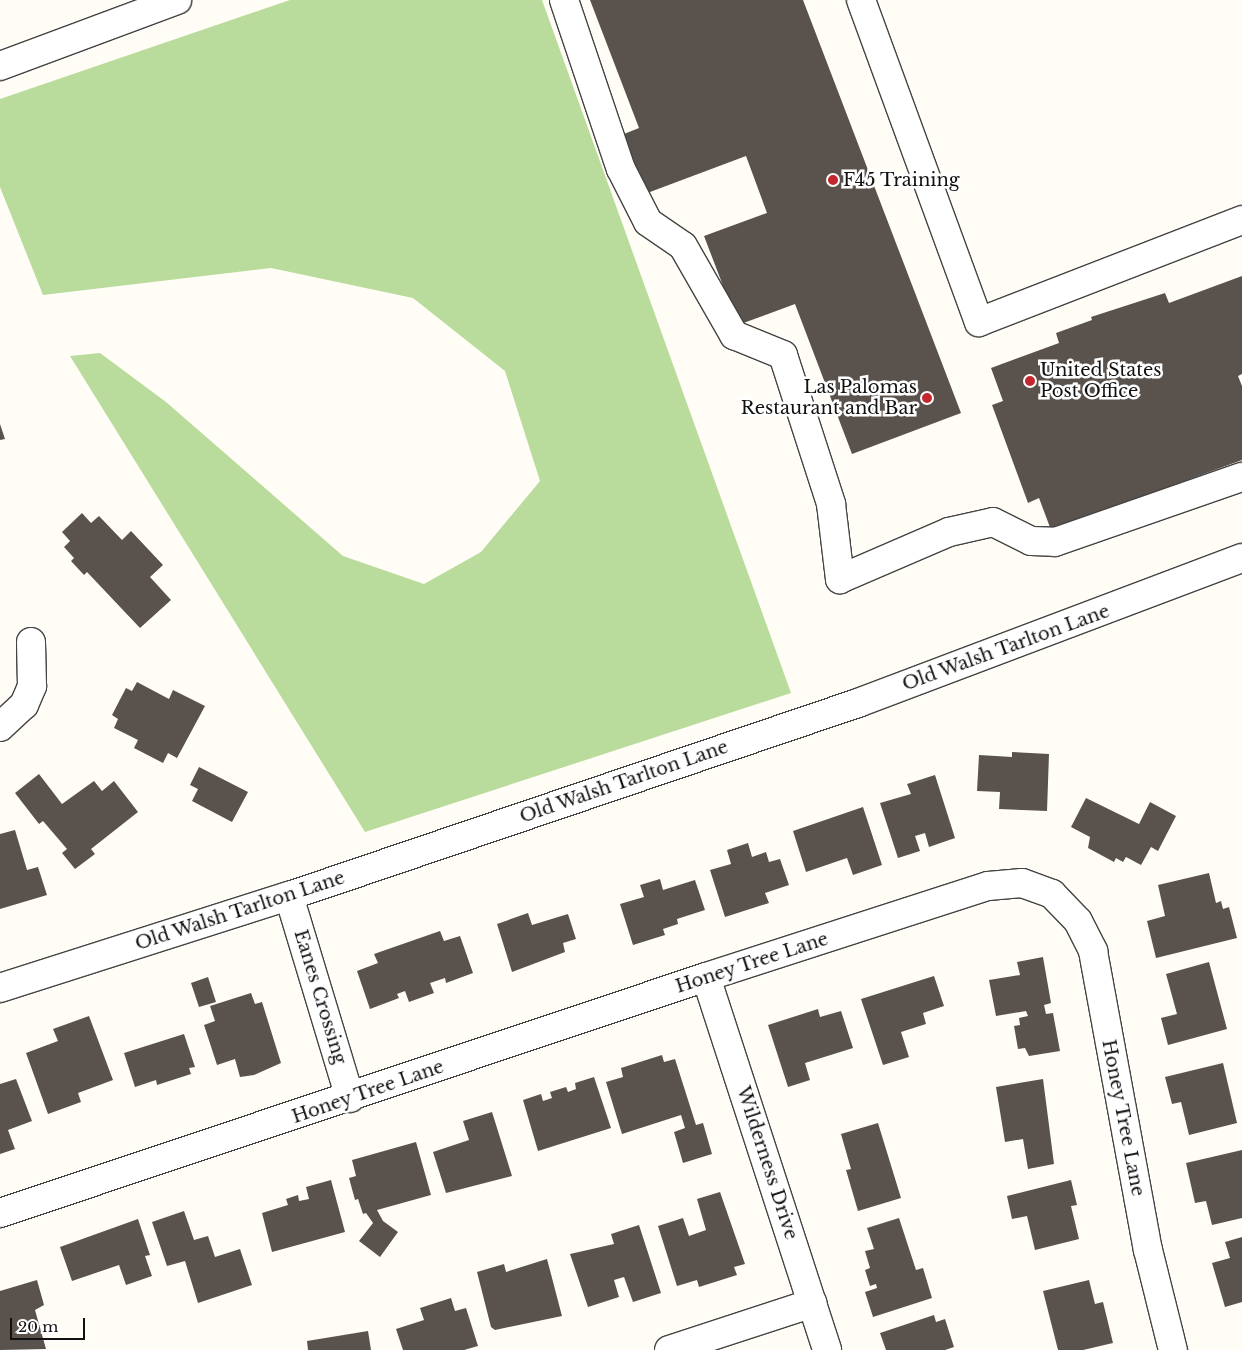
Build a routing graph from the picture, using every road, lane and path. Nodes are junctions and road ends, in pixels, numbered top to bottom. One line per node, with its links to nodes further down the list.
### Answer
1 (178, 0): 4 (street)
2 (564, 0): 6 (street)
3 (861, 0): 5 (street)
4 (0, 66)
5 (1242, 220)
6 (1242, 478)
7 (1242, 558): 10 (street, Old Walsh Tarlton Lane)
8 (31, 642): 9 (street)
9 (0, 727)
10 (289, 896): 12 (street, Old Walsh Tarlton Lane); 13 (street, Eanes Crossing)
11 (706, 977): 13 (street, Honey Tree Lane); 15 (street, Wilderness Drive); 18 (street, Honey Tree Lane)
12 (0, 988)
13 (350, 1098): 14 (street, Honey Tree Lane)
14 (0, 1213)
15 (813, 1303): 16 (street); 17 (street, Wilderness Drive)
16 (669, 1350)
17 (827, 1350)
18 (1173, 1350)

